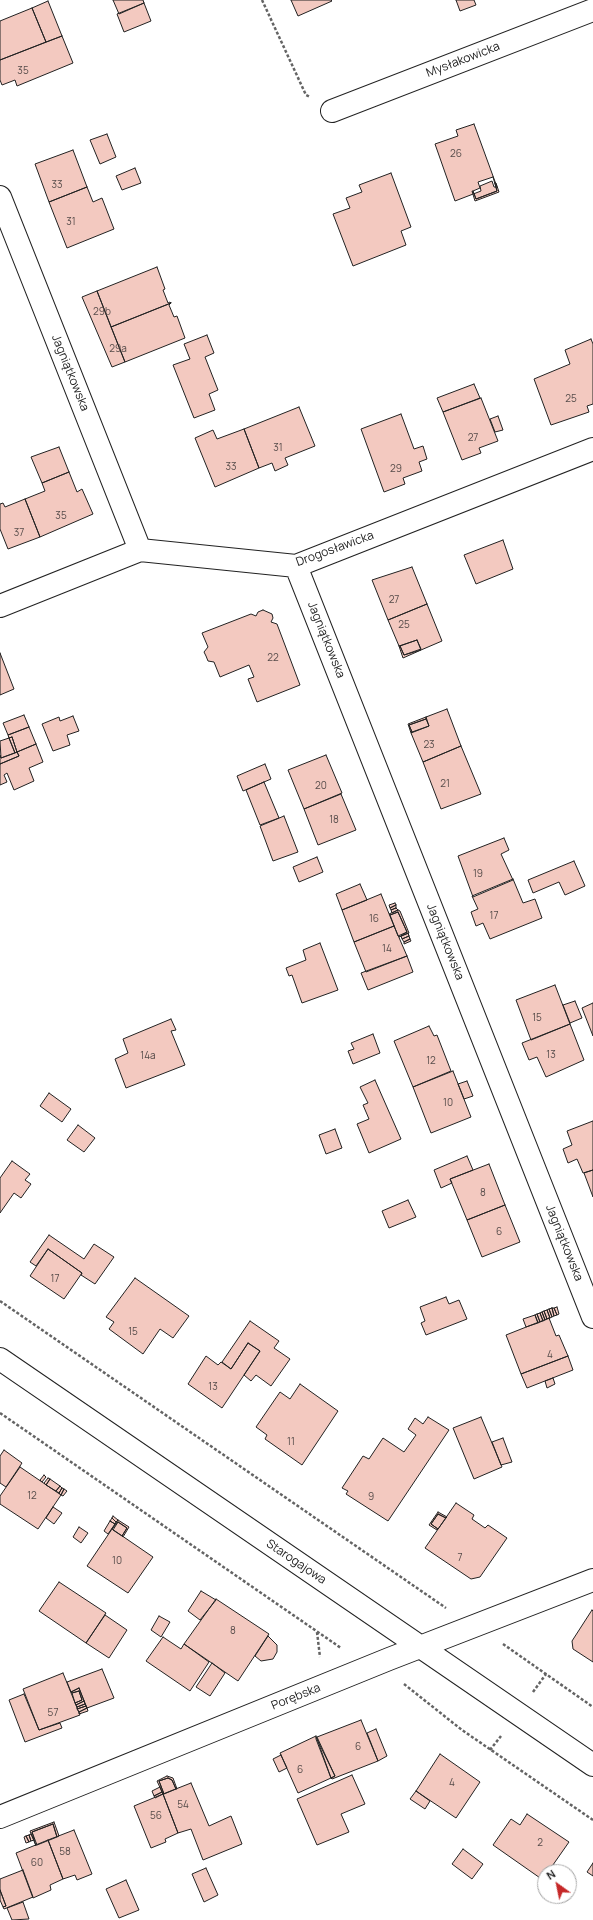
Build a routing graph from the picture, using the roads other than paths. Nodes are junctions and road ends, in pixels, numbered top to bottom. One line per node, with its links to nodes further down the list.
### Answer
1 (593, 10): 2 (street, Mysłakowicka)
2 (332, 111)
3 (0, 197): 5 (street, Jagniątkowska)
4 (593, 448): 6 (street, Drogosławicka)
5 (140, 550): 6 (street, Drogosławicka); 7 (street, Drogosławicka)
6 (296, 566): 8 (street, Jagniątkowska)
7 (0, 606)
8 (593, 1317)
9 (0, 1359): 11 (street, Starogajowa)
10 (593, 1580): 11 (street, Porębska)
11 (419, 1647): 12 (street, Starogajowa); 13 (street, Porębska)
12 (593, 1765)
13 (0, 1816)

